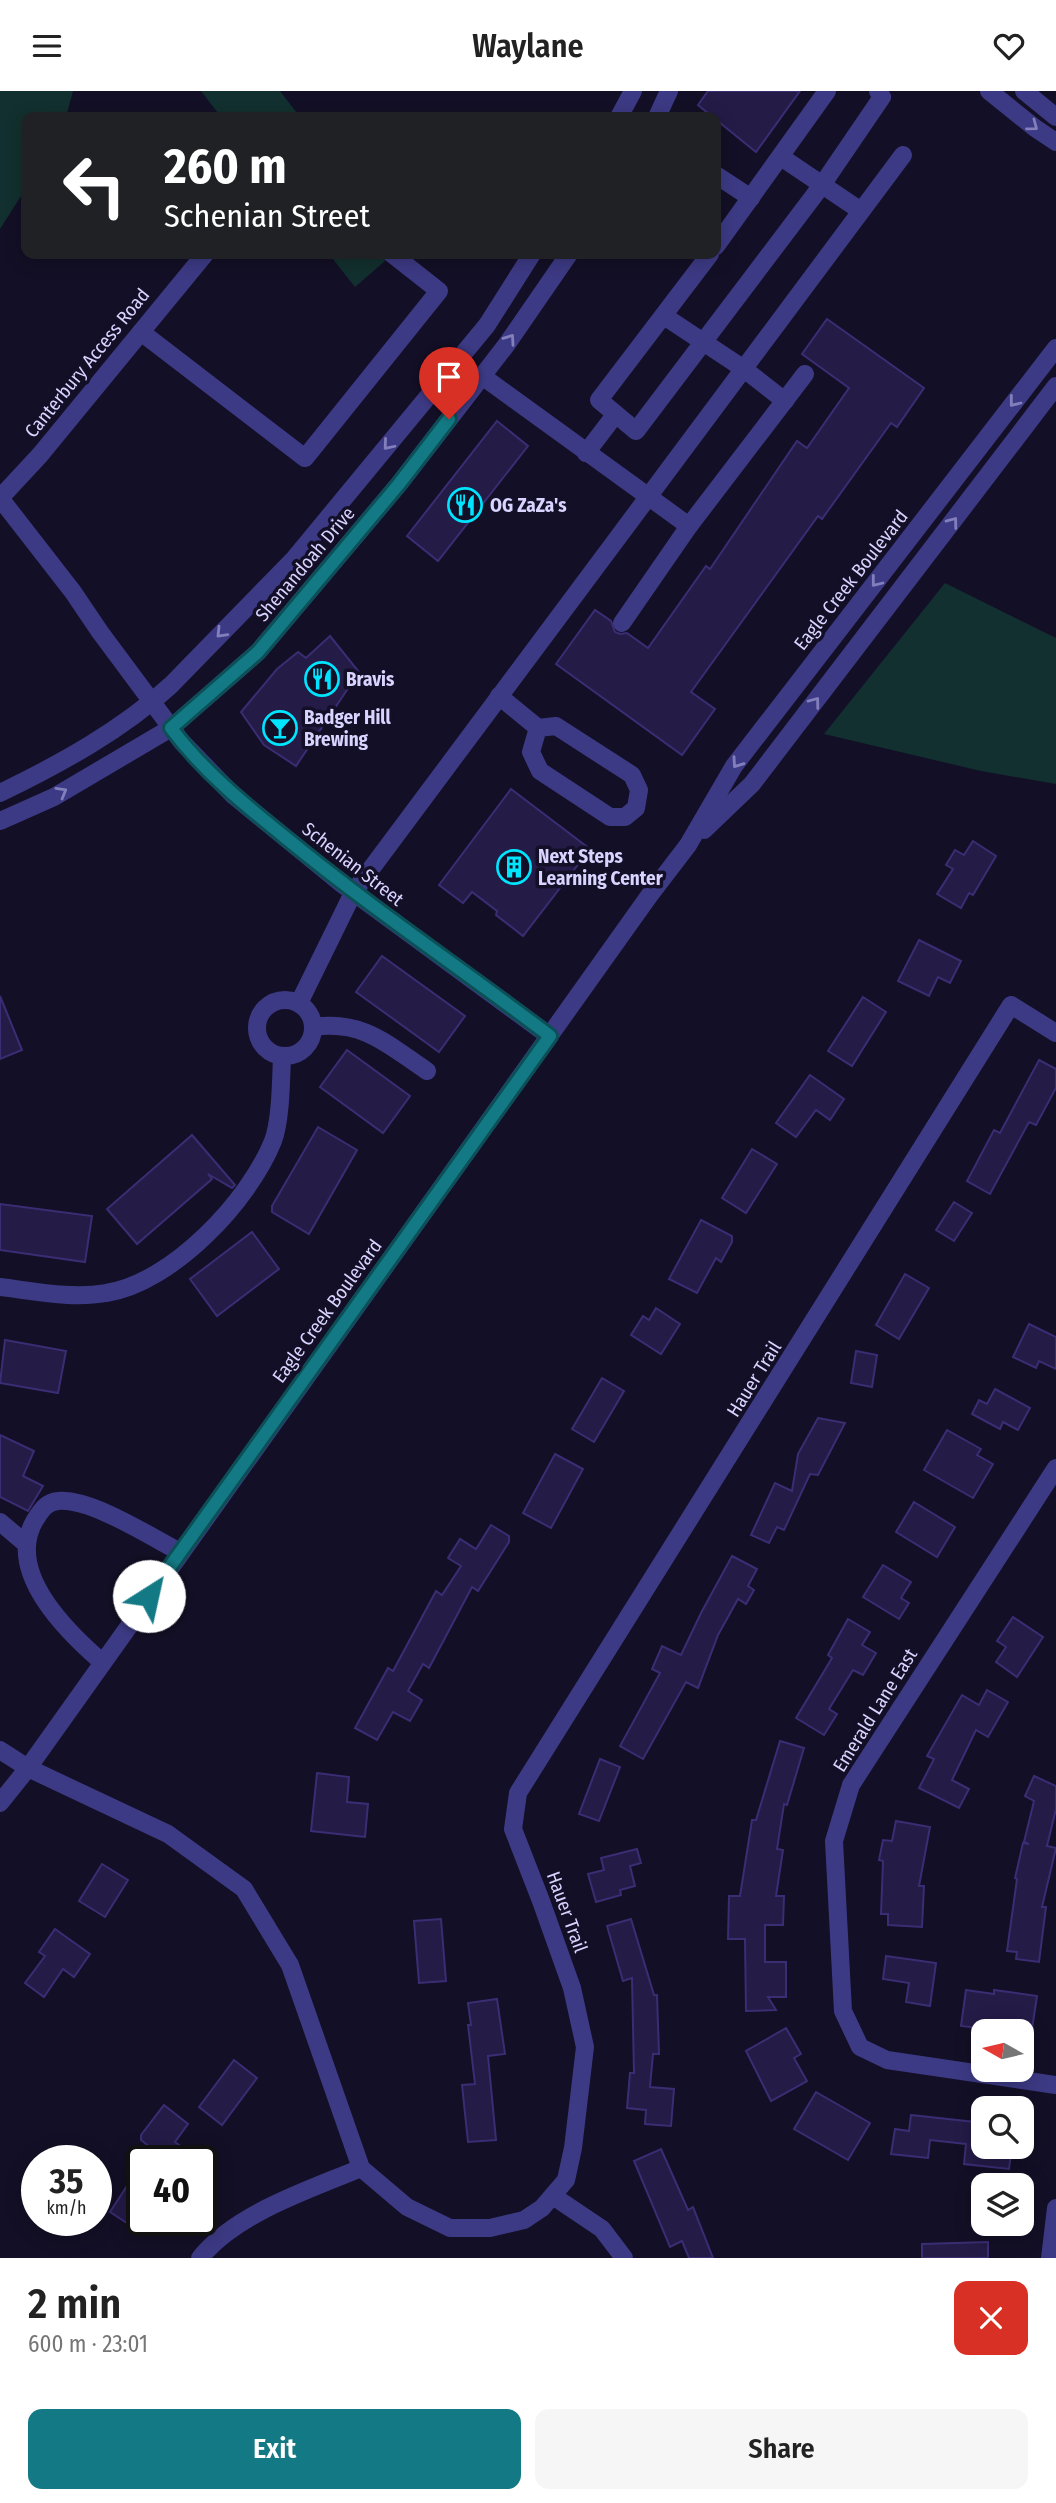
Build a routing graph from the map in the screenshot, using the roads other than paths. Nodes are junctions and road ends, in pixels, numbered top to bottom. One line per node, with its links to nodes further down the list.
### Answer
1 (634, 91): 7 (street)
2 (669, 91): 8 (street)
3 (827, 91): 12 (street)
4 (878, 91): 14 (street)
5 (989, 91): 10 (street, one-way to 10)
6 (1024, 91): 9 (street)
7 (622, 112)
8 (659, 112)
9 (1055, 114)
10 (1056, 142)
11 (903, 155): 16 (street)
12 (781, 157): 14 (street); 15 (street)
13 (721, 178): 15 (street)
14 (822, 185): 16 (street); 25 (street)
15 (751, 198): 17 (street)
16 (861, 211): 27 (street)
17 (721, 239)
18 (201, 259): 24 (street, Canterbury Access Road)
19 (398, 259): 24 (street)
20 (529, 259): 39 (street, Shenandoah Drive, one-way to 39)
21 (566, 259): 29 (street, Shenandoah Drive, one-way to 21)
22 (706, 259): 23 (street)
23 (664, 316): 25 (street); 32 (street)
24 (141, 331): 35 (street, Canterbury Access Road)
25 (702, 343): 27 (street); 32 (street)
26 (1056, 348): 44 (street, Eagle Creek Boulevard, one-way to 44)
27 (744, 369): 31 (street); 34 (street)
28 (805, 374): 31 (street)
29 (482, 376): 33 (street); 40 (street, Shenandoah Drive)
30 (1056, 386): 44 (street, Eagle Creek Boulevard, one-way to 30)
31 (785, 401): 36 (street)
32 (615, 415): 33 (street)
33 (586, 453): 34 (street)
34 (648, 496): 36 (street); 38 (street)
35 (0, 498): 39 (street, Schenian Street)
36 (689, 526): 37 (street)
37 (622, 623)
38 (499, 696): 41 (street); 45 (street)
39 (152, 702): 40 (street, Schenian Street); 42 (street, Shenandoah Drive)
40 (171, 728): 43 (street, Shenandoah Drive, one-way to 40); 45 (street, Schenian Street)
41 (538, 728): 41 (street)
42 (0, 793)
43 (0, 821)
44 (688, 845): 49 (street, Eagle Creek Boulevard)
45 (354, 893): 46 (street); 49 (street, Schenian Street)
46 (299, 1003): 47 (street); 50 (street)
47 (314, 1027): 50 (street); 51 (street)
48 (1056, 1033): 63 (street, Hauer Trail)
49 (550, 1036): 56 (street, Eagle Creek Boulevard)
50 (282, 1056): 52 (street)
51 (427, 1071)
52 (0, 1287)
53 (1056, 1468): 61 (street, Emerald Lane East)
54 (0, 1522): 55 (street)
55 (25, 1543): 56 (street); 57 (street)
56 (180, 1552): 57 (street, Eagle Creek Boulevard)
57 (102, 1662): 59 (street, Eagle Creek Boulevard)
58 (0, 1750): 59 (street)
59 (28, 1768): 60 (street, Eagle Creek Boulevard); 62 (street)
60 (0, 1803)
61 (1056, 2085)
62 (361, 2168): 63 (street, Hauer Trail); 65 (street)
63 (552, 2196): 66 (street)
64 (1056, 2208): 67 (street)
65 (200, 2258)
66 (624, 2258)
67 (1050, 2258)

